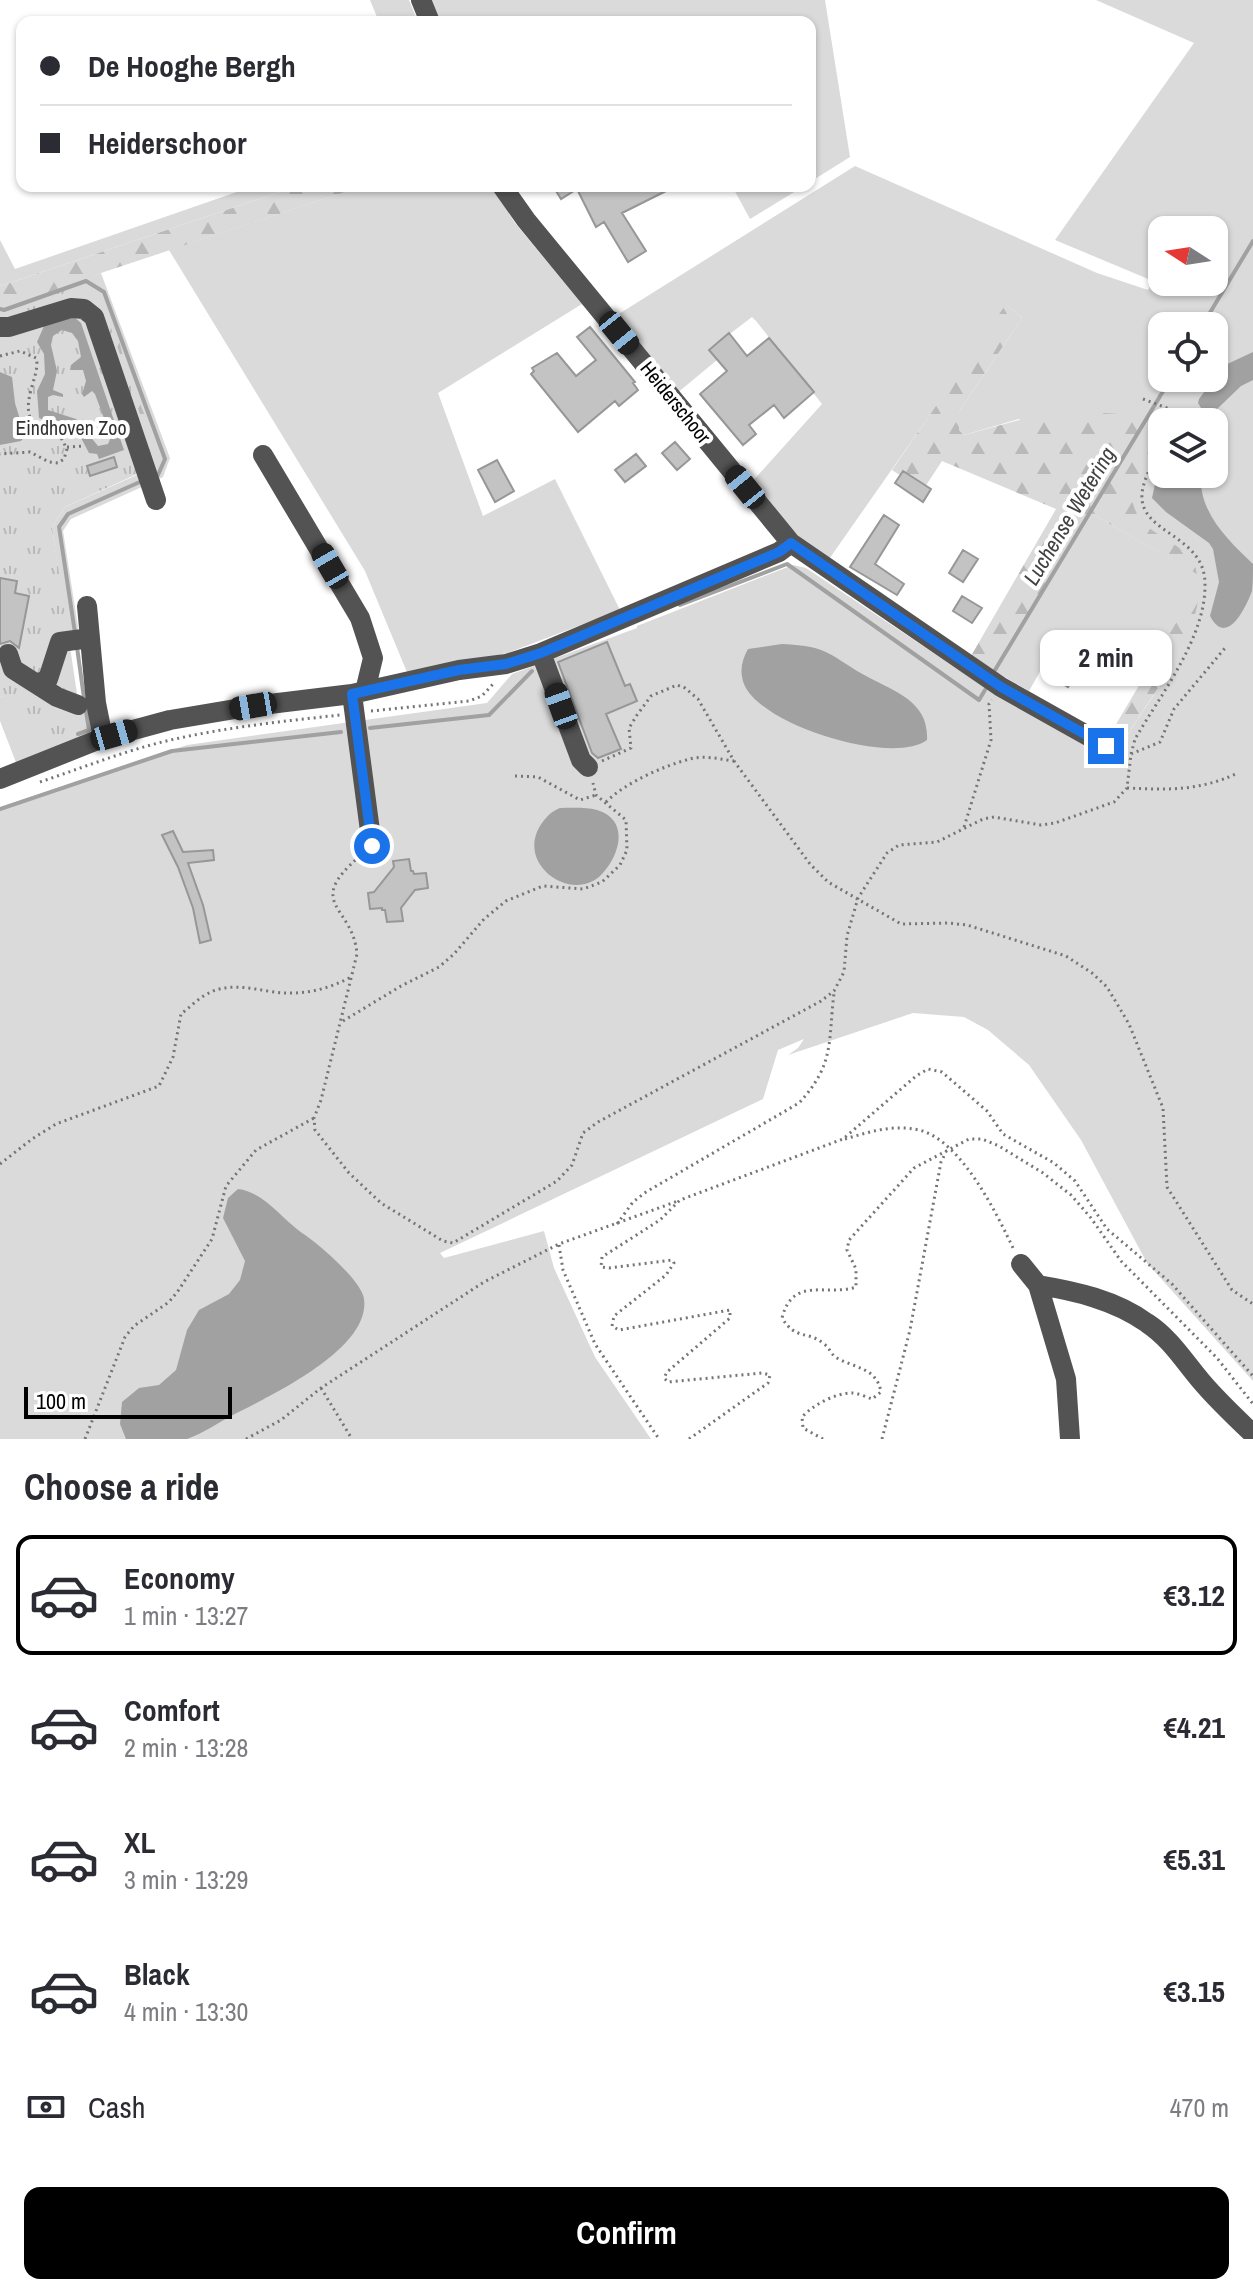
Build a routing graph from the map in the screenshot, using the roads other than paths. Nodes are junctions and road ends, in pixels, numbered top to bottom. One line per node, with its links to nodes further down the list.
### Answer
1 (506, 192): 5 (street, Heiderschoor)
2 (0, 327): 4 (street)
3 (263, 455): 11 (street)
4 (156, 500)
5 (791, 543): 8 (street); 14 (street, Heiderschoor)
6 (87, 606): 7 (street)
7 (90, 638): 10 (street); 12 (street)
8 (541, 653): 11 (street); 15 (street)
9 (7, 663): 10 (street)
10 (37, 684): 12 (street)
11 (357, 700): 13 (street); 17 (street)
12 (87, 704): 13 (street)
13 (103, 738): 16 (street)
14 (1106, 746)
15 (588, 767)
16 (0, 779)
17 (372, 846)
18 (1021, 1264): 19 (street)
19 (1038, 1285): 20 (street); 21 (street)
20 (1253, 1434)
21 (1070, 1439)

